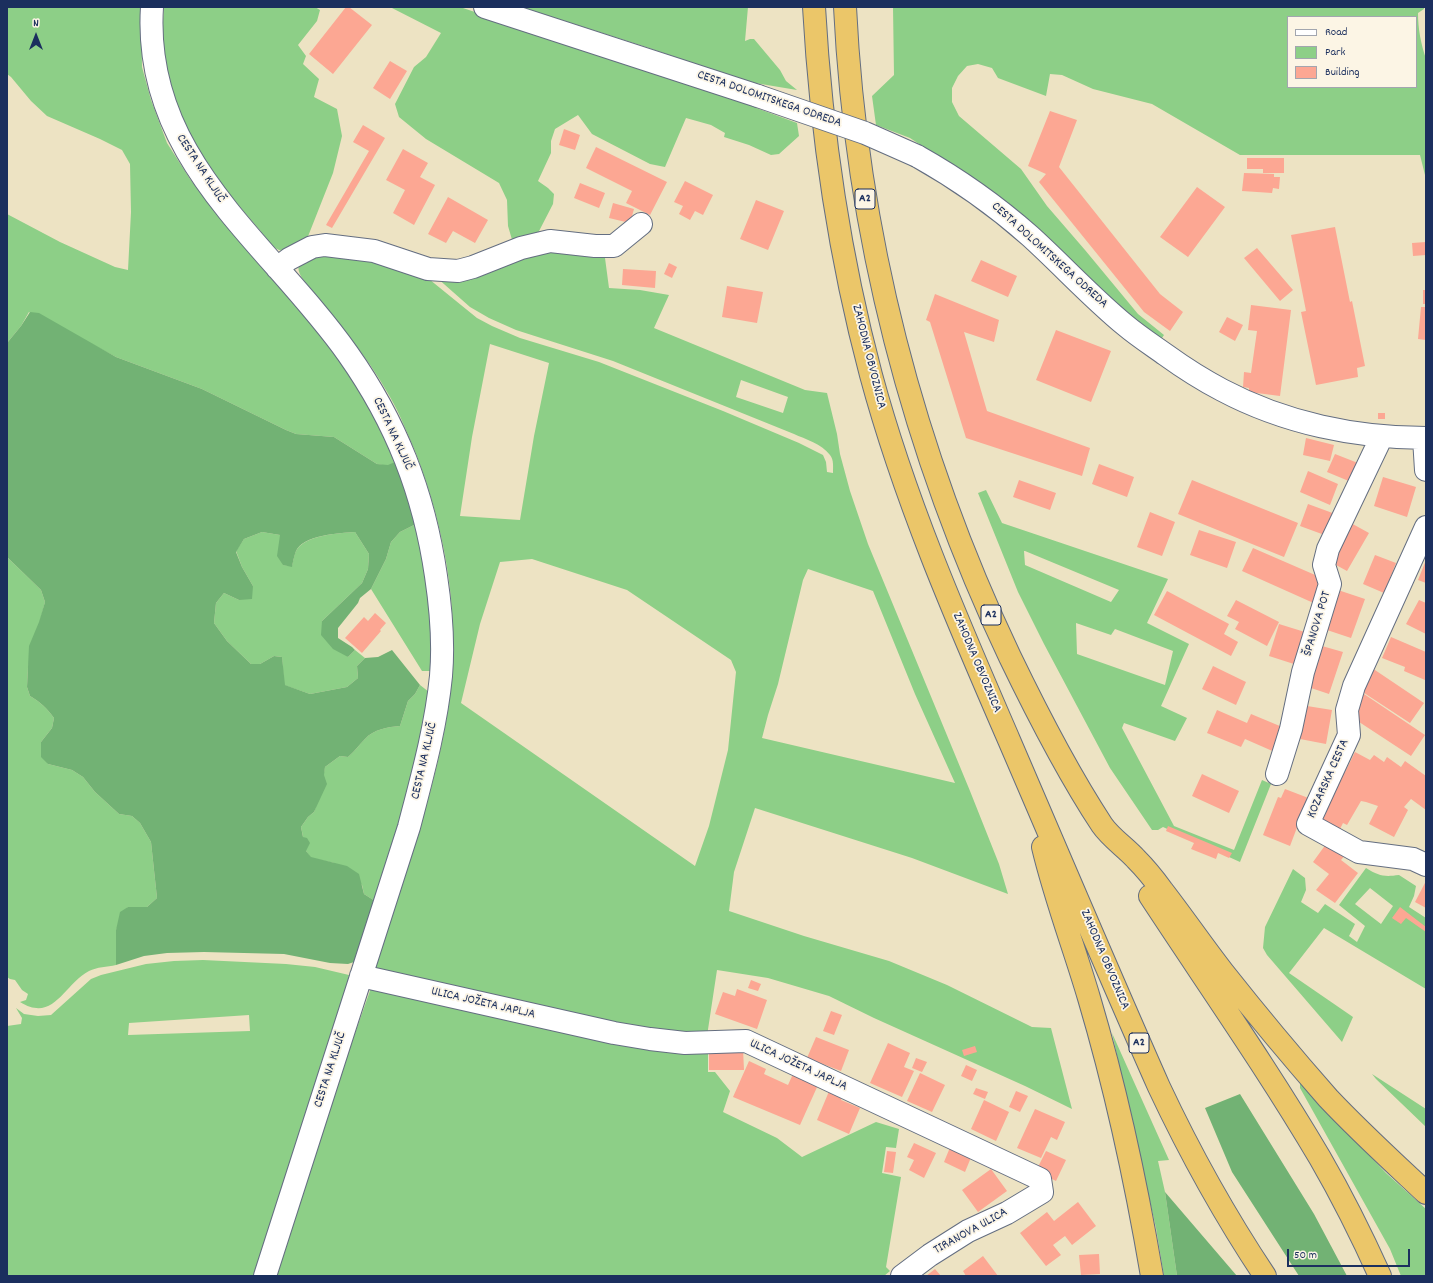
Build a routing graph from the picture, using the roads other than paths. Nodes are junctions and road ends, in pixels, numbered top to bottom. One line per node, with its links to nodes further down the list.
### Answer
1 (152, 7): 6 (street, CESTA NA KLJUČ)
2 (485, 7): 7 (street, CESTA DOLOMITSKEGA ODREDA, bridge)
3 (814, 7): 12 (highway, ZAHODNA OBVOZNICA / A2)
4 (845, 7): 13 (highway, A2)
5 (641, 224): 6 (street)
6 (277, 268): 15 (street, CESTA NA KLJUČ)
7 (1382, 436): 8 (street, CESTA DOLOMITSKEGA ODREDA); 11 (street, ŠPANOVA POT)
8 (1425, 438): 9 (street)
9 (1426, 470)
10 (1426, 527): 14 (street, KOZARSKA CESTA)
11 (1277, 774)
12 (1034, 799): 20 (highway); 21 (highway, ZAHODNA OBVOZNICA / A2)
13 (1105, 829): 17 (highway, A2); 22 (highway)
14 (1426, 865)
15 (361, 976): 16 (street, ULICA JOŽETA JAPLJA); 18 (street, CESTA NA KLJUČ)
16 (1042, 1192): 19 (street, TIRANOVA ULICA)
17 (1426, 1193)
18 (265, 1276)
19 (902, 1276)
20 (1152, 1276)
21 (1266, 1276)
22 (1380, 1276)

